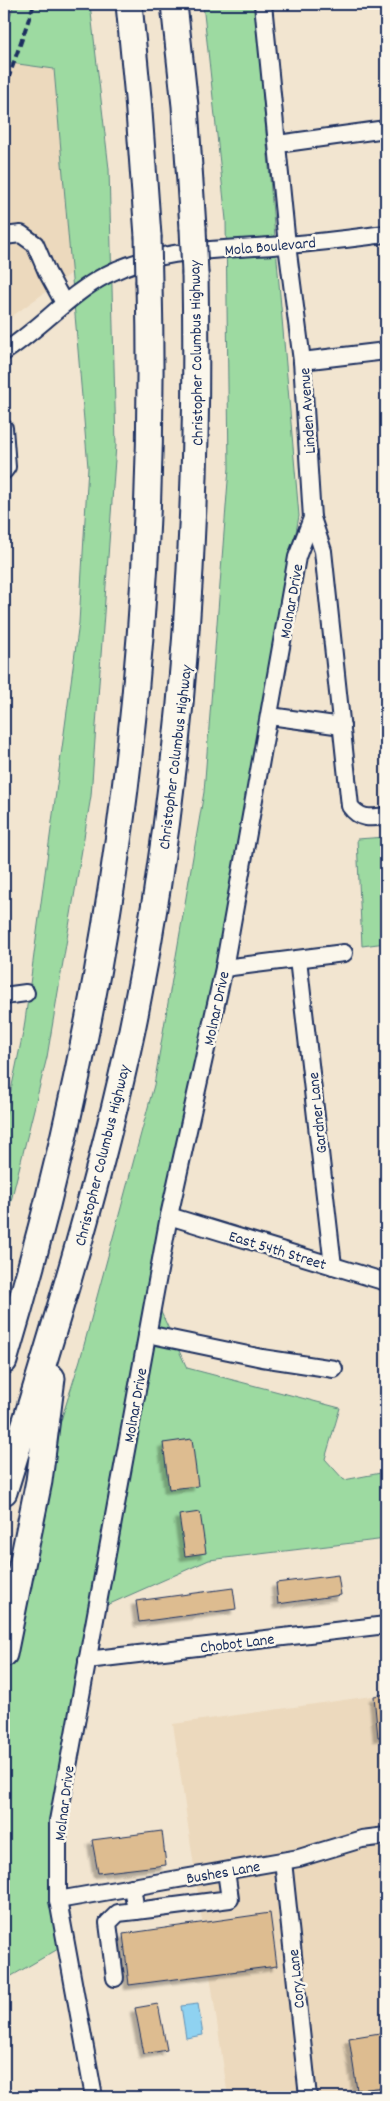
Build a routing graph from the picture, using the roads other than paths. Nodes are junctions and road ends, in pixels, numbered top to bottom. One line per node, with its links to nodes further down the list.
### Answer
1 (129, 4): 29 (highway, bridge)
2 (174, 4): 27 (highway, Christopher Columbus Highway, bridge)
3 (263, 4): 5 (street, Linden Avenue)
4 (386, 129): 5 (street)
5 (278, 144): 8 (street, Linden Avenue)
6 (386, 234): 8 (street, Mola Boulevard)
7 (4, 236): 9 (street)
8 (287, 245): 9 (street, Mola Boulevard); 12 (street, Linden Avenue)
9 (64, 303): 11 (street, Mola Boulevard)
10 (386, 351): 12 (street)
11 (4, 352)
12 (302, 361): 15 (street, Linden Avenue)
13 (4, 428): 14 (street)
14 (4, 471)
15 (312, 518): 16 (street, Molnar Drive); 17 (street, Linden Avenue)
16 (270, 716): 17 (street); 21 (street, Molnar Drive)
17 (342, 726): 18 (street, Linden Avenue)
18 (386, 816)
19 (344, 953): 20 (street)
20 (298, 959): 21 (street); 25 (street, Gardner Lane)
21 (224, 968): 24 (street, Molnar Drive)
22 (26, 993): 23 (street)
23 (4, 996)
24 (169, 1216): 25 (street, East 54th Street); 28 (street, Molnar Drive)
25 (333, 1266): 26 (street, East 54th Street)
26 (386, 1282)
27 (60, 1311): 31 (highway, Christopher Columbus Highway); 33 (highway)
28 (147, 1334): 30 (street); 34 (street, Molnar Drive)
29 (4, 1361)
30 (334, 1369)
31 (4, 1492)
32 (386, 1625): 34 (street, Chobot Lane)
33 (4, 1654)
34 (87, 1660): 39 (street, Molnar Drive)
35 (386, 1836): 36 (street, Bushes Lane)
36 (283, 1861): 37 (street, Bushes Lane); 43 (street, Cory Lane)
37 (226, 1870): 38 (street, Bushes Lane); 40 (street)
38 (132, 1887): 39 (street, Bushes Lane); 40 (street)
39 (58, 1900): 42 (street, Molnar Drive)
40 (136, 1911): 41 (street)
41 (115, 1978)
42 (94, 2097)
43 (308, 2097)

